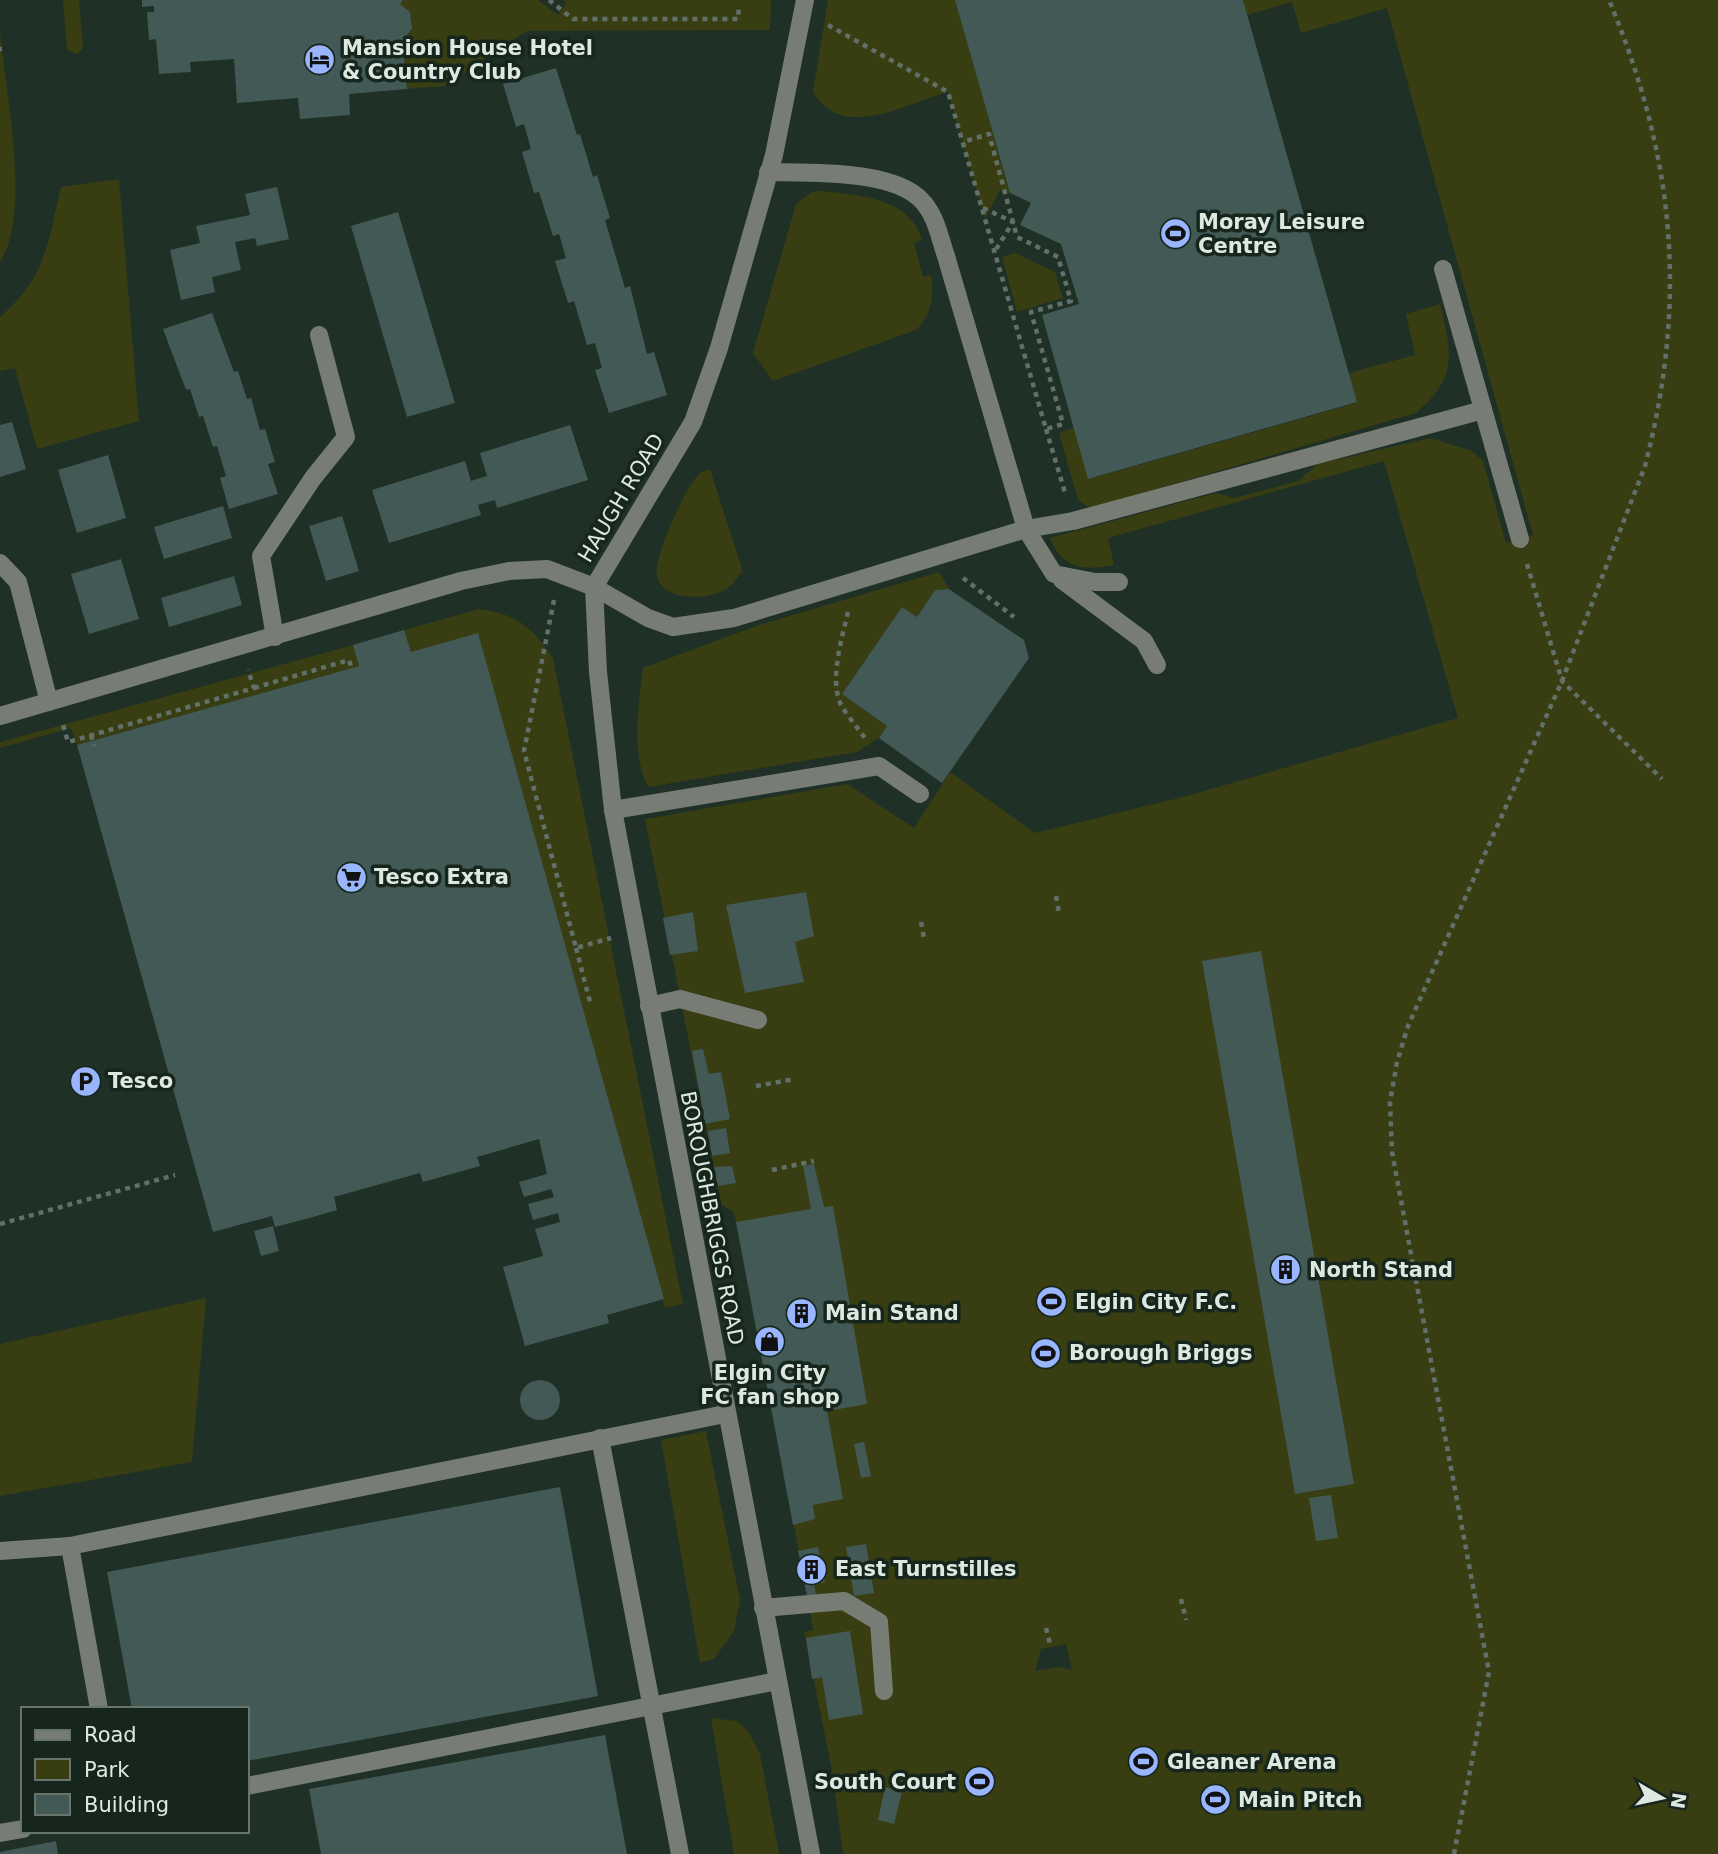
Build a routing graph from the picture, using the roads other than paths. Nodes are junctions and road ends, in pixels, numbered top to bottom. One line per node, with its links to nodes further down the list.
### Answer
1 (804, 6): 2 (street, HAUGH ROAD)
2 (768, 172): 6 (street); 11 (street, HAUGH ROAD)
3 (1443, 270): 5 (street)
4 (319, 335): 12 (street)
5 (1483, 410): 6 (street); 7 (street)
6 (1026, 529): 9 (street); 11 (street)
7 (1520, 539)
8 (0, 564): 14 (street)
9 (1054, 574): 10 (street); 13 (street)
10 (1119, 582)
11 (594, 587): 12 (street, HAUGH ROAD); 17 (street, BOROUGHBRIGGS ROAD)
12 (275, 637): 14 (street, HAUGH ROAD)
13 (1157, 665)
14 (48, 702): 15 (street, HAUGH ROAD)
15 (0, 716)
16 (920, 794): 17 (street)
17 (613, 810): 18 (street, BOROUGHBRIGGS ROAD)
18 (649, 1006): 19 (street); 20 (street, BOROUGHBRIGGS ROAD)
19 (758, 1020)
20 (725, 1413): 21 (street); 24 (street, BOROUGHBRIGGS ROAD)
21 (600, 1438): 22 (street); 27 (street)
22 (70, 1546): 23 (street); 28 (street)
23 (0, 1551)
24 (763, 1608): 25 (street, BOROUGHBRIGGS ROAD); 26 (street)
25 (777, 1681): 27 (street); 33 (street, BOROUGHBRIGGS ROAD)
26 (884, 1691)
27 (652, 1704): 29 (street); 32 (street)
28 (99, 1707)
29 (248, 1786)
30 (21, 1829): 31 (street)
31 (0, 1833)
32 (680, 1854)
33 (811, 1854)

